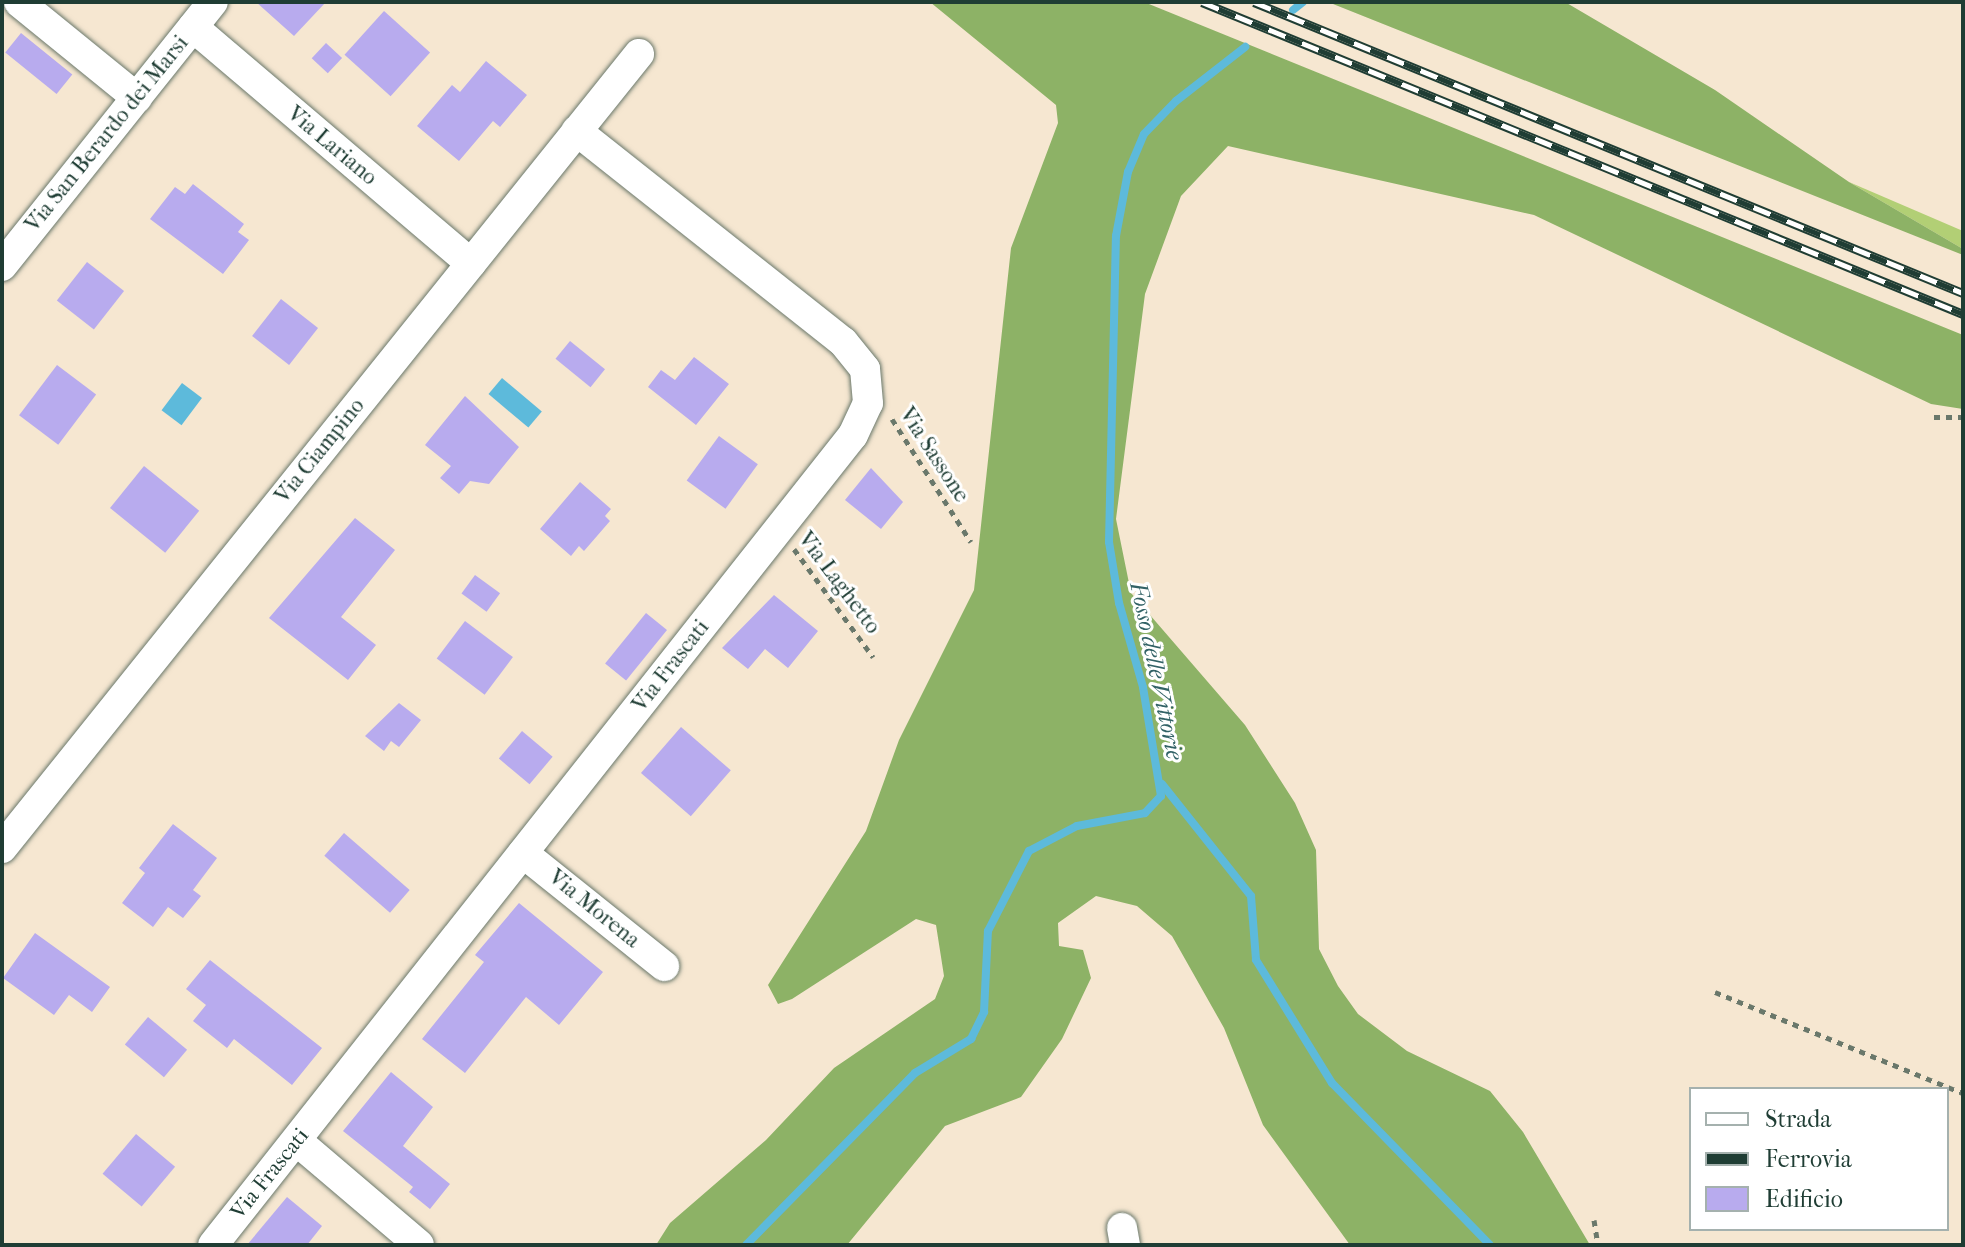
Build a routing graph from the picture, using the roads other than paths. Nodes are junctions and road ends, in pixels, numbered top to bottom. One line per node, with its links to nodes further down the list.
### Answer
1 (19, 2): 5 (street)
2 (213, 2): 3 (street, Via San Berardo dei Marsi)
3 (193, 27): 5 (street, Via San Berardo dei Marsi); 7 (street, Via Lariano)
4 (639, 54): 6 (street, Via Ciampino)
5 (137, 98): 8 (street, Via San Berardo dei Marsi)
6 (577, 131): 7 (street, Via Ciampino); 10 (street, Via Frascati)
7 (471, 264): 9 (street, Via Ciampino)
8 (2, 266)
9 (2, 848)
10 (523, 853): 11 (street, Via Morena); 12 (street, Via Frascati)
11 (664, 966)
12 (297, 1141): 13 (street, Via Frascati); 14 (street)
13 (213, 1245)
14 (419, 1245)

